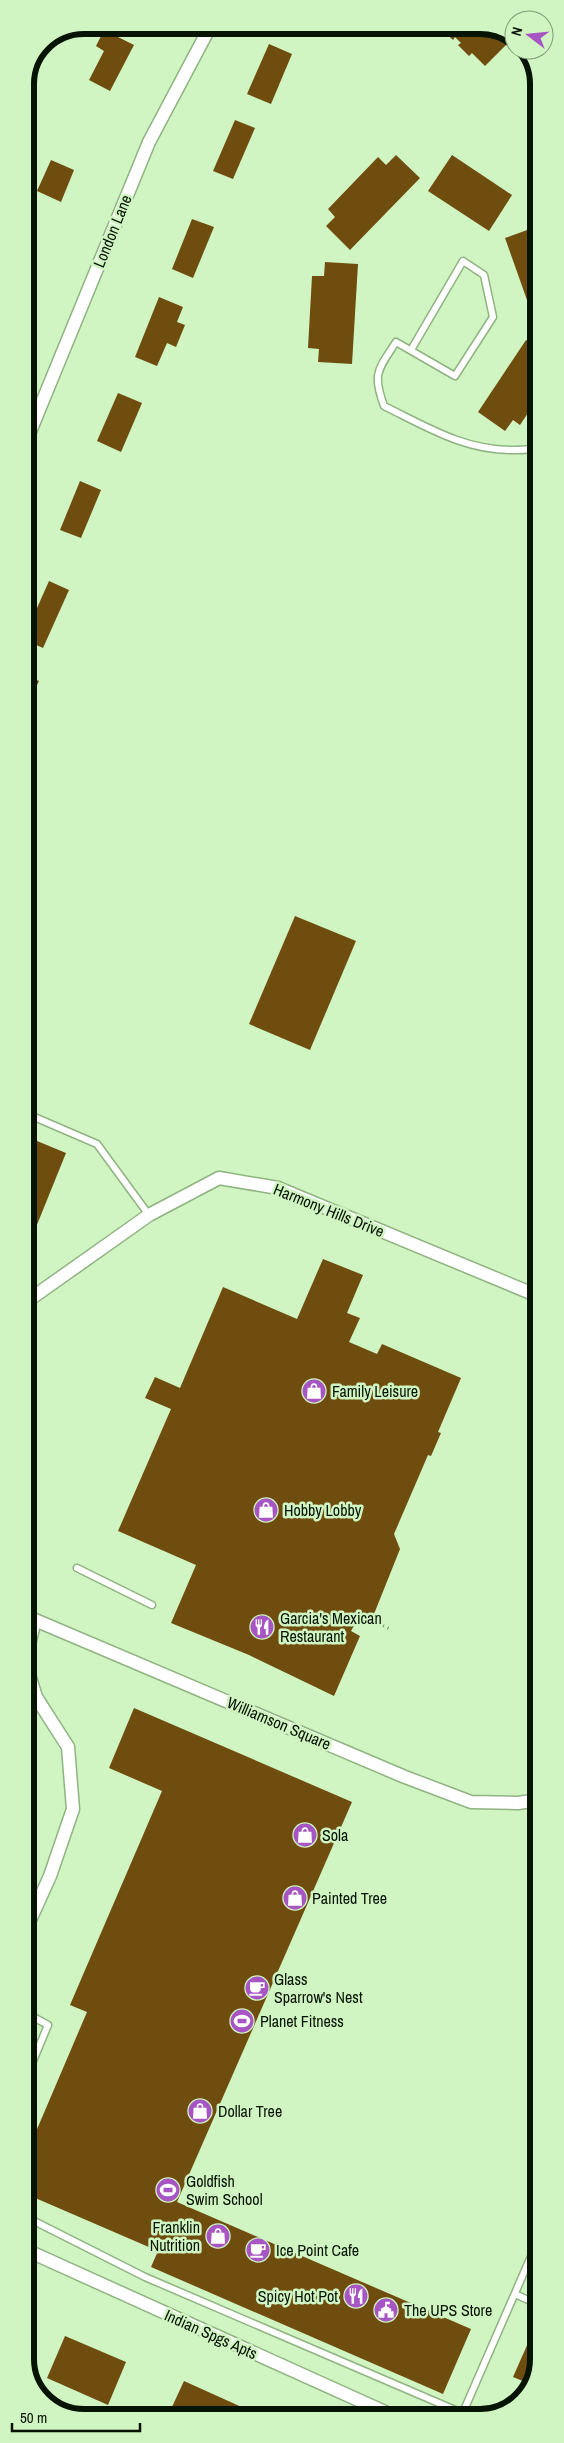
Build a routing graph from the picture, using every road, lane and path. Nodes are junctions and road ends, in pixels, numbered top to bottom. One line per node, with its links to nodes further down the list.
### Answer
1 (206, 34): 3 (street, London Lane)
2 (410, 350): 2 (lane); 4 (lane)
3 (34, 422)
4 (530, 450)
5 (34, 1116): 6 (lane)
6 (149, 1215): 7 (street, Harmony Hills Drive); 8 (street, Harmony Hills Drive)
7 (530, 1293)
8 (34, 1296)
9 (77, 1568): 10 (lane)
10 (152, 1605)
11 (365, 1617): 13 (path)
12 (34, 1619): 15 (street, Williamson Square)
13 (392, 1630)
14 (34, 1690): 16 (street)
15 (530, 1801)
16 (34, 1912)
17 (34, 2017): 18 (lane)
18 (34, 2059)
19 (34, 2221): 25 (lane)
20 (34, 2254): 24 (street, Indian Spgs Apts)
21 (530, 2264): 22 (lane)
22 (514, 2294): 23 (lane); 26 (lane)
23 (530, 2301)
24 (378, 2409)
25 (447, 2409)
26 (464, 2409)

